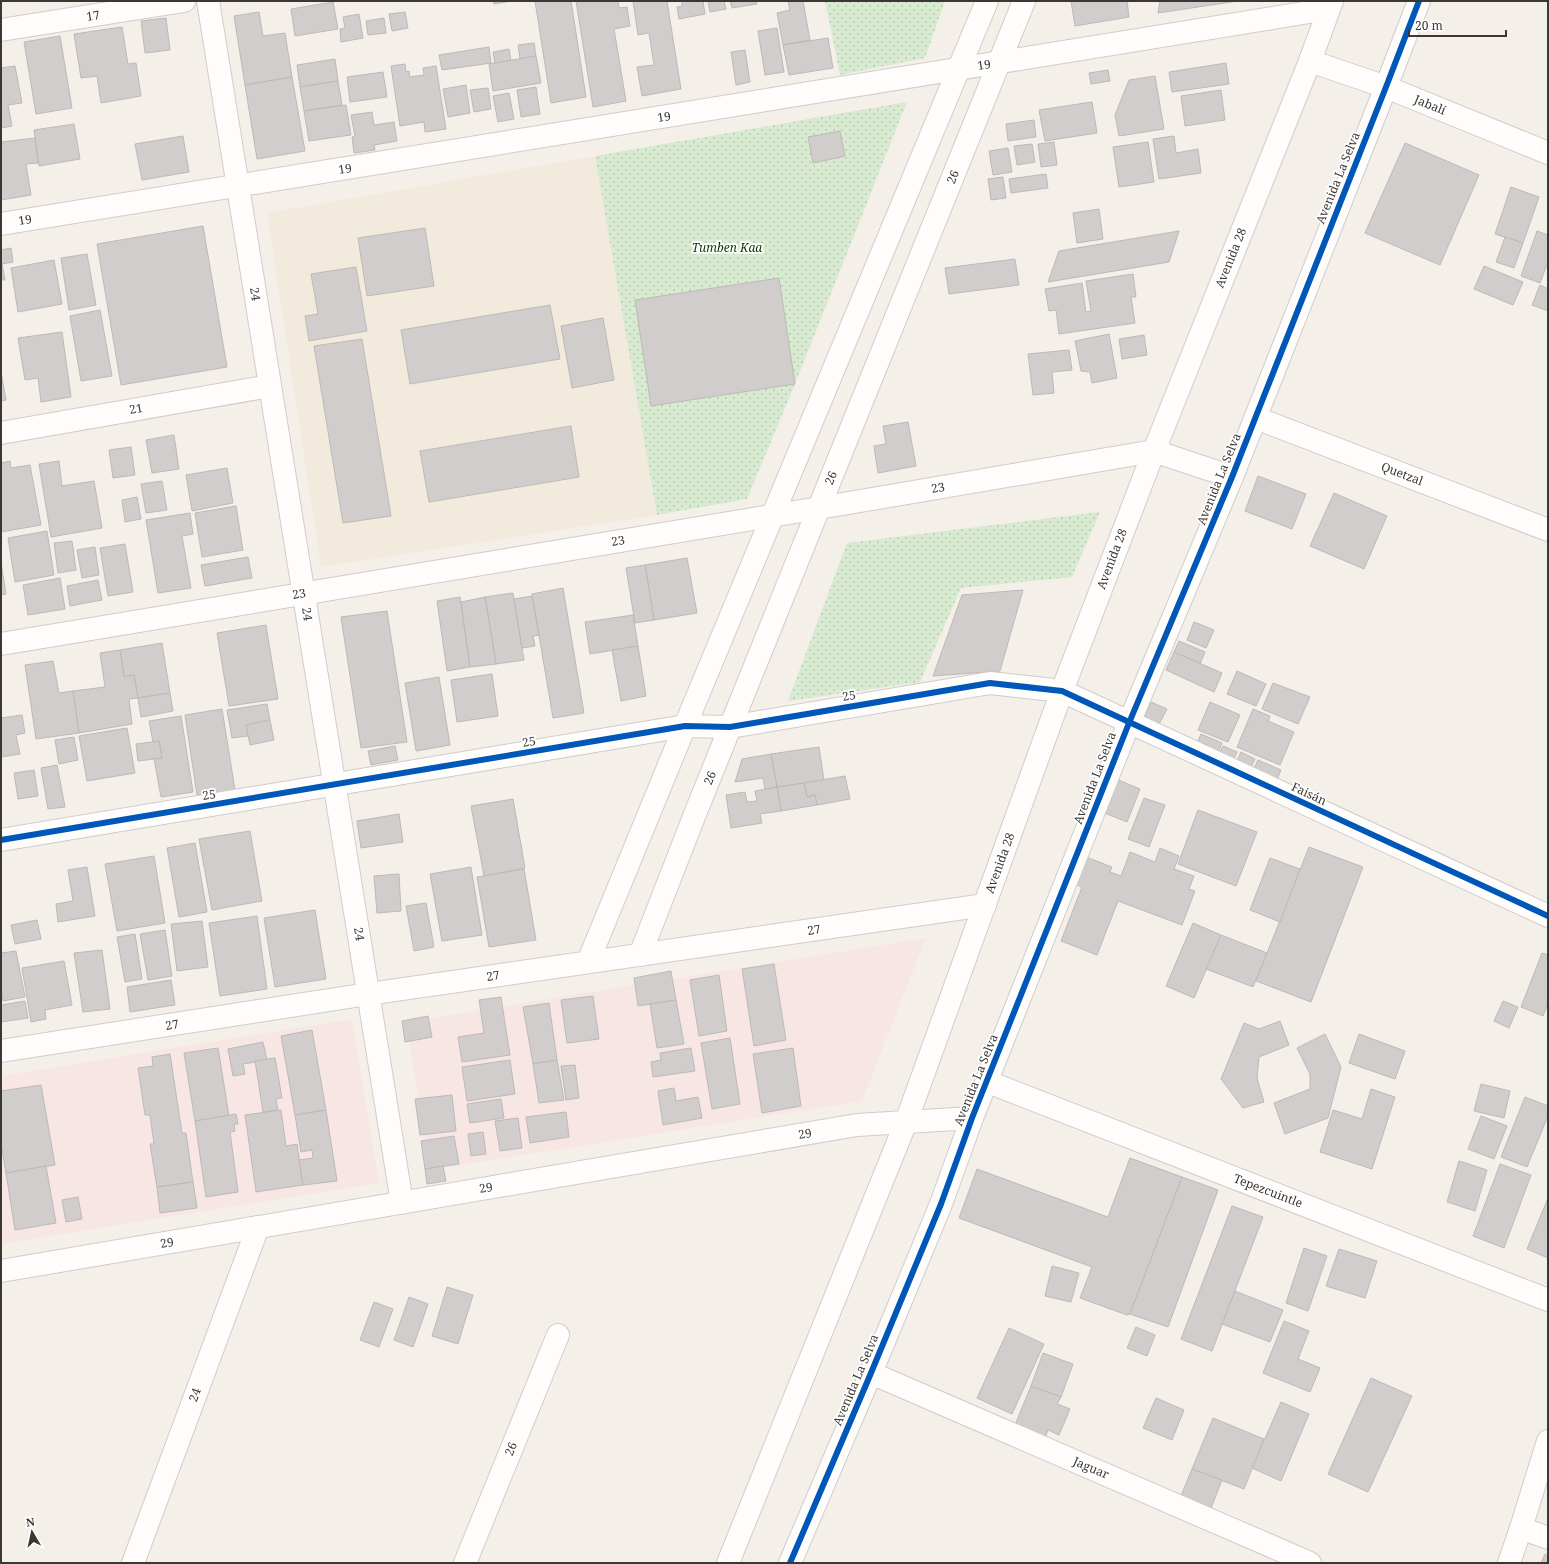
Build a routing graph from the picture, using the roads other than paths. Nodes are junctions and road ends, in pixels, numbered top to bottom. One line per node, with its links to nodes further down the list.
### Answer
1 (184, 1): 7 (street, 17)
2 (208, 1): 13 (street, 24)
3 (986, 1): 10 (street)
4 (1024, 1): 9 (street, 26)
5 (1419, 1): 11 (street, Avenida La Selva)
6 (1330, 5): 8 (street, Avenida 28); 9 (street, 19)
7 (1, 30)
8 (1310, 61): 11 (street, Jabalí); 18 (street, Avenida 28)
9 (999, 63): 10 (street, 19); 20 (street, 26)
10 (959, 69): 13 (street, 19); 21 (street)
11 (1386, 87): 12 (street, Jabalí); 16 (street, Avenida La Selva)
12 (1548, 153)
13 (237, 186): 14 (street, 19); 15 (street, 24)
14 (1, 224)
15 (270, 386): 17 (street, 21); 23 (street, 24)
16 (1256, 418): 19 (street, Avenida La Selva); 22 (street, Quetzal)
17 (1, 433)
18 (1154, 451): 19 (street, 23); 20 (street, 23); 25 (street, Avenida 28)
19 (1232, 477): 26 (street, Avenida La Selva)
20 (819, 508): 21 (street, 23); 28 (street, 26)
21 (773, 515): 23 (street, 23); 27 (street)
22 (1548, 530)
23 (304, 594): 24 (street, 23); 29 (street, 24)
24 (1, 644)
25 (1062, 691): 26 (street, Faisán); 28 (street, 25); 31 (street, Avenida 28)
26 (1129, 723): 32 (street, Faisán); 37 (street, Avenida La Selva)
27 (685, 726): 28 (street, 25); 29 (street, 25); 34 (street)
28 (730, 727): 33 (street, 26)
29 (335, 786): 30 (street, 25); 35 (street, 24)
30 (1, 840)
31 (985, 905): 33 (street, 27); 39 (street, Avenida 28)
32 (1548, 916)
33 (640, 955): 34 (street, 27)
34 (588, 962): 35 (street, 27)
35 (368, 994): 36 (street, 27); 40 (street, 24)
36 (1, 1052)
37 (988, 1082): 38 (street, Avenida La Selva); 43 (street, Tepezcuintle)
38 (972, 1118): 39 (street, 29); 45 (street, Avenida La Selva)
39 (906, 1122): 40 (street, 29); 51 (street)
40 (402, 1203): 41 (street, 29)
41 (258, 1227): 42 (street, 29); 49 (street, 24)
42 (1, 1271)
43 (1548, 1300)
44 (558, 1334): 50 (street, 26)
45 (871, 1373): 52 (street, Avenida La Selva); 53 (street, Jaguar)
46 (1548, 1441): 47 (street)
47 (1521, 1528): 48 (street); 54 (street)
48 (1548, 1538)
49 (133, 1563)
50 (465, 1563)
51 (728, 1563)
52 (790, 1563)
53 (1310, 1563)
54 (1509, 1563)

